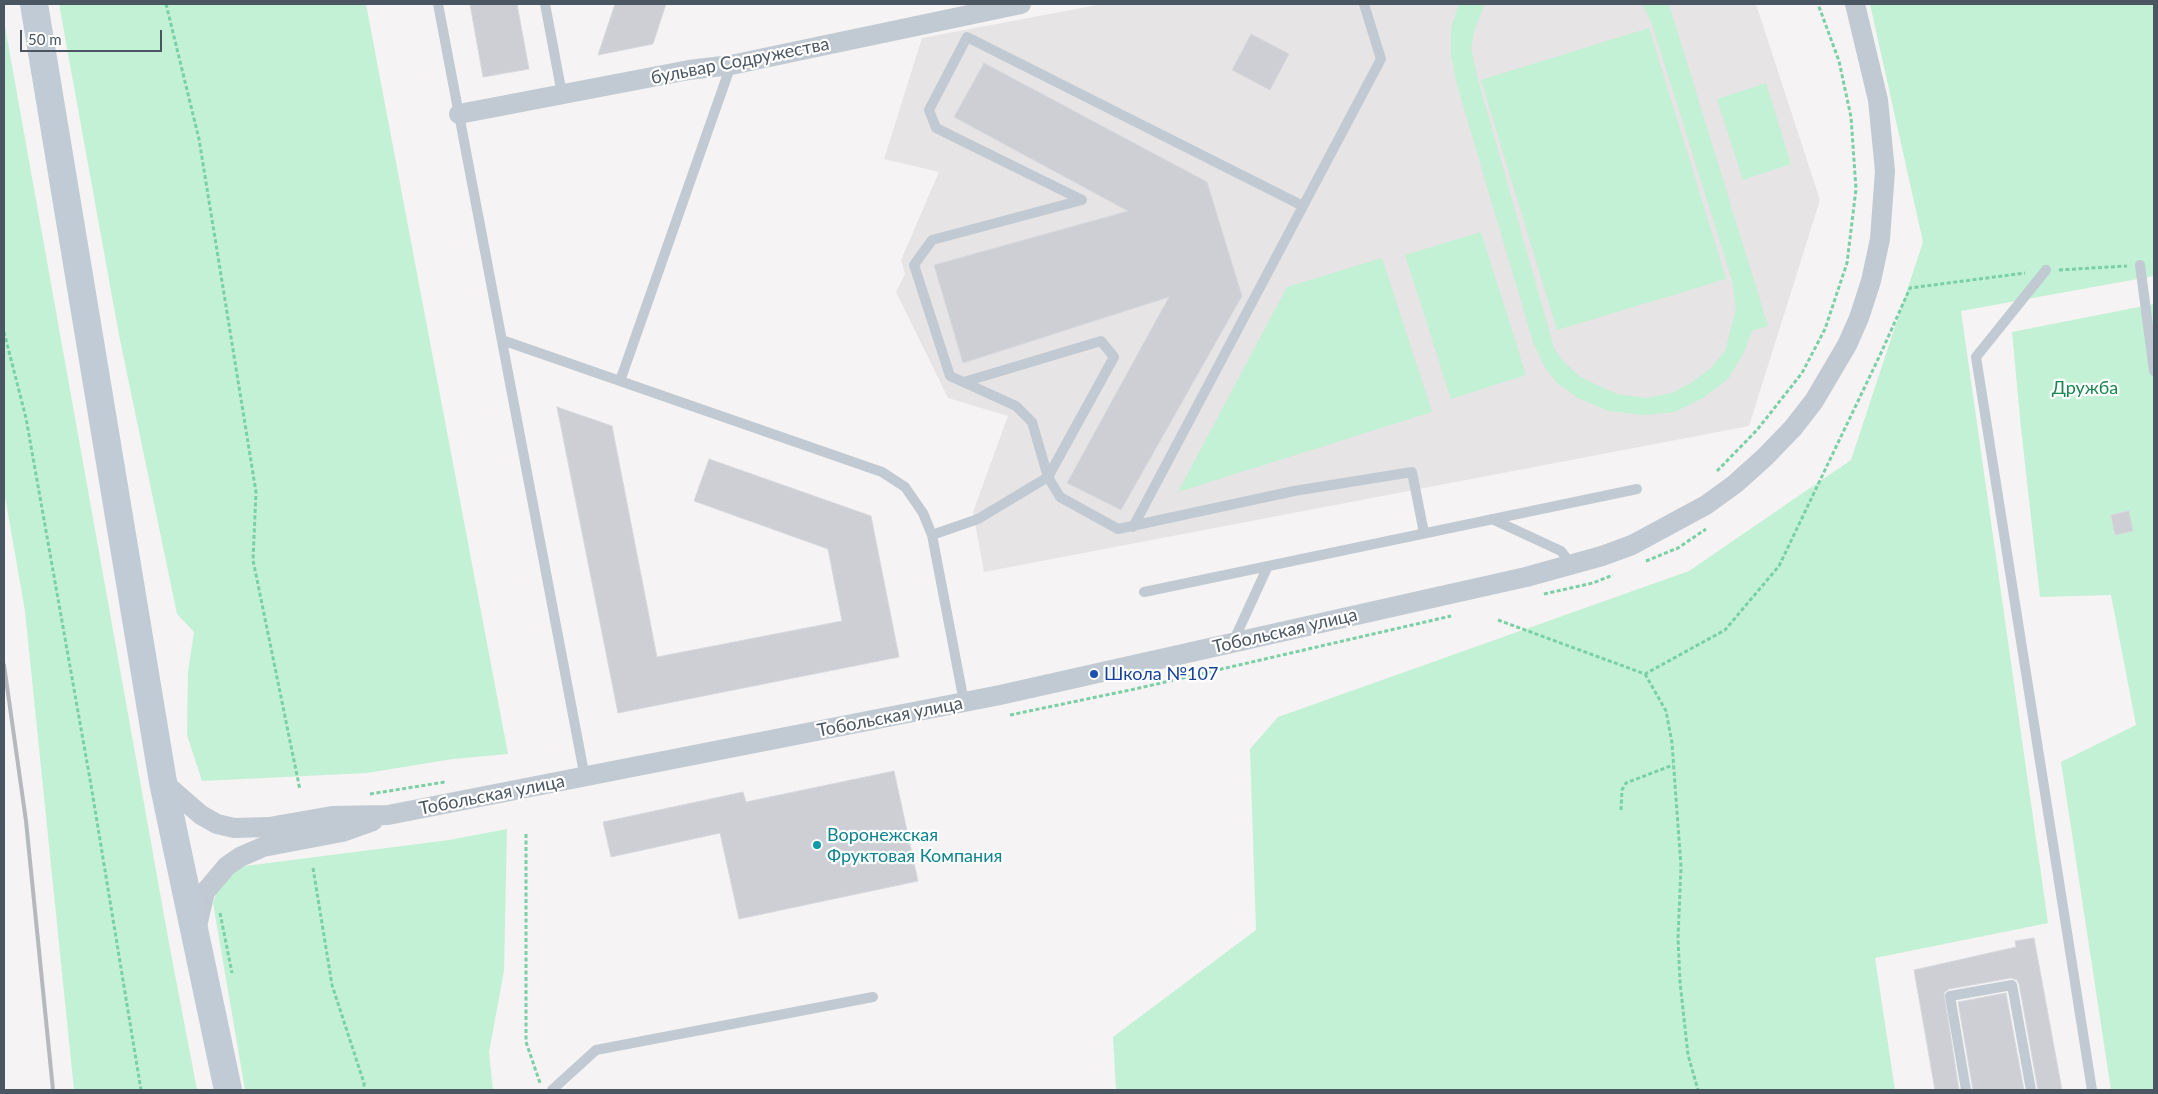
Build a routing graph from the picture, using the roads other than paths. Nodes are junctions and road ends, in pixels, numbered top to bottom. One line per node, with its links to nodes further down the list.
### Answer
1 (34, 4): 29 (street)
2 (438, 4): 9 (lane)
3 (545, 4): 8 (lane)
4 (1021, 4): 7 (street, бульвар Содружества)
5 (1364, 4): 10 (lane)
6 (1854, 4): 23 (street, Тобольская улица)
7 (731, 65): 8 (street, бульвар Содружества); 15 (lane)
8 (562, 94): 9 (street, бульвар Содружества)
9 (459, 114): 13 (lane)
10 (1303, 206): 16 (lane); 20 (lane)
11 (2140, 265): 14 (lane)
12 (2046, 270): 37 (lane)
13 (502, 340): 15 (lane); 28 (lane)
14 (2154, 371)
15 (620, 381): 22 (lane)
16 (964, 382): 17 (lane); 17 (lane)
17 (1048, 477): 20 (lane); 22 (lane)
18 (1636, 489): 19 (lane)
19 (1492, 519): 21 (lane); 23 (lane)
20 (1133, 527): 21 (lane)
21 (1424, 533): 24 (lane)
22 (932, 535): 27 (lane)
23 (1572, 565): 26 (street, Тобольская улица)
24 (1268, 566): 25 (lane); 26 (lane)
25 (1144, 592)
26 (1233, 643): 27 (street, Тобольская улица)
27 (964, 702): 28 (street, Тобольская улица)
28 (585, 778): 30 (street, Тобольская улица)
29 (163, 782): 30 (street, Тобольская улица); 31 (street)
30 (388, 815): 31 (street)
31 (196, 941): 33 (street)
32 (873, 997): 34 (lane)
33 (228, 1090)
34 (552, 1090)
35 (1966, 1090): 36 (lane)
36 (2031, 1090)
37 (2092, 1090)

